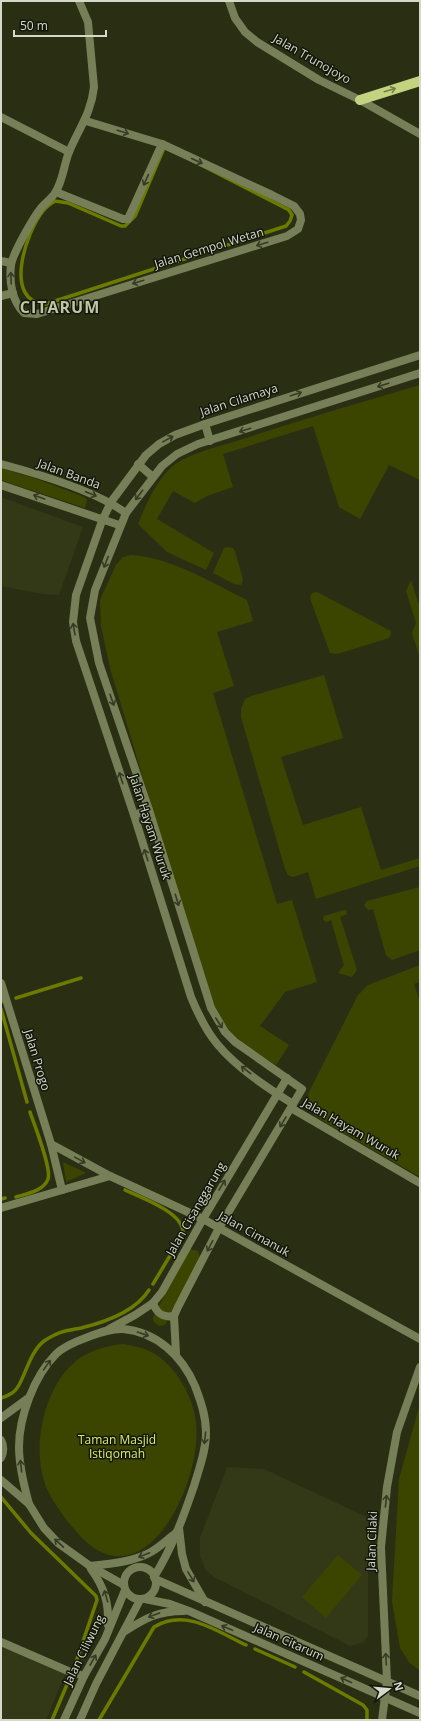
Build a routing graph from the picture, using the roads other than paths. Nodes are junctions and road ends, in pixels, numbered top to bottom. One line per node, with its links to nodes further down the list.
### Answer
1 (79, 1): 6 (street)
2 (229, 1): 4 (street, Jalan Trunojoyo)
3 (420, 81): 4 (main road, one-way to 3)
4 (360, 100): 7 (street, Jalan Trunojoyo)
5 (1, 117): 9 (street)
6 (86, 121): 8 (street, Jalan Gempol Wetan, one-way to 8); 9 (street, Jalan Gempol Wetan)
7 (420, 134)
8 (162, 144): 10 (street, one-way to 10); 13 (street, Jalan Gempol Wetan, one-way to 13)
9 (69, 152): 10 (street, Jalan Gempol Wetan)
10 (56, 192): 12 (street, Jalan Gempol Wetan)
11 (1, 261): 12 (street)
12 (12, 264): 13 (street, Jalan Gempol Wetan, one-way to 12)
13 (13, 293): 14 (street)
14 (1, 296)
15 (420, 355): 17 (street, Jalan Cilamaya, one-way to 15)
16 (420, 373): 18 (street, one-way to 18)
17 (205, 424): 18 (street); 20 (street, Jalan Cilamaya, one-way to 17)
18 (210, 440): 21 (street)
19 (1, 464): 23 (street, Jalan Banda, one-way to 23)
20 (138, 464): 21 (street); 23 (street, Jalan Cilamaya)
21 (153, 477): 24 (street, one-way to 24)
22 (1, 485): 25 (street, one-way to 22)
23 (111, 502): 24 (street, Jalan Banda); 25 (street, Jalan Cilamaya)
24 (126, 513): 26 (street, Jalan Hayam Wuruk)
25 (102, 521): 26 (street); 28 (street, Jalan Hayam Wuruk, one-way to 25)
26 (119, 526): 27 (street, Jalan Hayam Wuruk, one-way to 27)
27 (99, 663): 28 (street); 29 (street, Jalan Hayam Wuruk, one-way to 29)
28 (84, 667): 30 (street, Jalan Hayam Wuruk, one-way to 28)
29 (149, 810): 30 (street); 31 (street, Jalan Hayam Wuruk, one-way to 31)
30 (134, 815): 32 (street, Jalan Hayam Wuruk, one-way to 30)
31 (191, 944): 32 (street); 34 (street, Jalan Hayam Wuruk, one-way to 34)
32 (176, 949): 35 (street, Jalan Hayam Wuruk, one-way to 32)
33 (1, 984): 37 (street, Jalan Progo)
34 (287, 1078): 35 (street, Jalan Cisanggarung); 36 (street, Jalan Hayam Wuruk)
35 (277, 1094): 36 (street, Jalan Hayam Wuruk); 42 (street, Jalan Cisanggarung, one-way to 35)
36 (292, 1106): 39 (street, Jalan Hayam Wuruk); 43 (street, one-way to 43)
37 (51, 1144): 38 (street, one-way to 38); 40 (street, Jalan Progo)
38 (110, 1176): 40 (street); 42 (street, Jalan Cimanuk)
39 (420, 1183)
40 (62, 1190): 41 (street)
41 (1, 1208)
42 (203, 1219): 43 (street, Jalan Cimanuk); 44 (street, Jalan Cisanggarung)
43 (219, 1228): 45 (street, one-way to 45); 47 (street, Jalan Cimanuk)
44 (153, 1303): 45 (street); 46 (street, Jalan Cisanggarung)
45 (174, 1316): 48 (street)
46 (105, 1331): 48 (street, one-way to 48); 50 (street, one-way to 46)
47 (420, 1339)
48 (176, 1354): 56 (street, one-way to 56)
49 (420, 1367): 67 (street, Jalan Cilaki, one-way to 49)
50 (28, 1399): 51 (street); 55 (street, one-way to 50)
51 (1, 1418)
52 (1, 1440): 53 (street)
53 (1, 1458)
54 (1, 1480): 55 (street)
55 (29, 1504): 57 (street, one-way to 55)
56 (177, 1530): 57 (street, one-way to 57); 58 (street); 61 (street, one-way to 61)
57 (90, 1566): 59 (street); 63 (street, one-way to 57)
58 (155, 1578): 59 (street); 60 (street); 61 (street, Jalan Citarum)
59 (124, 1587): 60 (street); 63 (street, Jalan Ciliwung)
60 (142, 1599): 62 (street, Jalan Citarum); 64 (street)
61 (205, 1602): 67 (street, Jalan Citarum)
62 (189, 1611): 64 (street, one-way to 64); 69 (street, Jalan Citarum, one-way to 62)
63 (108, 1630): 66 (street, Jalan Ciliwung, one-way to 63)
64 (123, 1632): 72 (street)
65 (1, 1642): 66 (street)
66 (84, 1676): 71 (street, Jalan Ciliwung)
67 (387, 1681): 68 (street, Jalan Citarum); 69 (street, Jalan Cilaki)
68 (420, 1696)
69 (386, 1698): 70 (street, Jalan Citarum); 73 (street, Jalan Cilaki)
70 (420, 1714)
71 (64, 1720)
72 (80, 1720)
73 (382, 1720)

